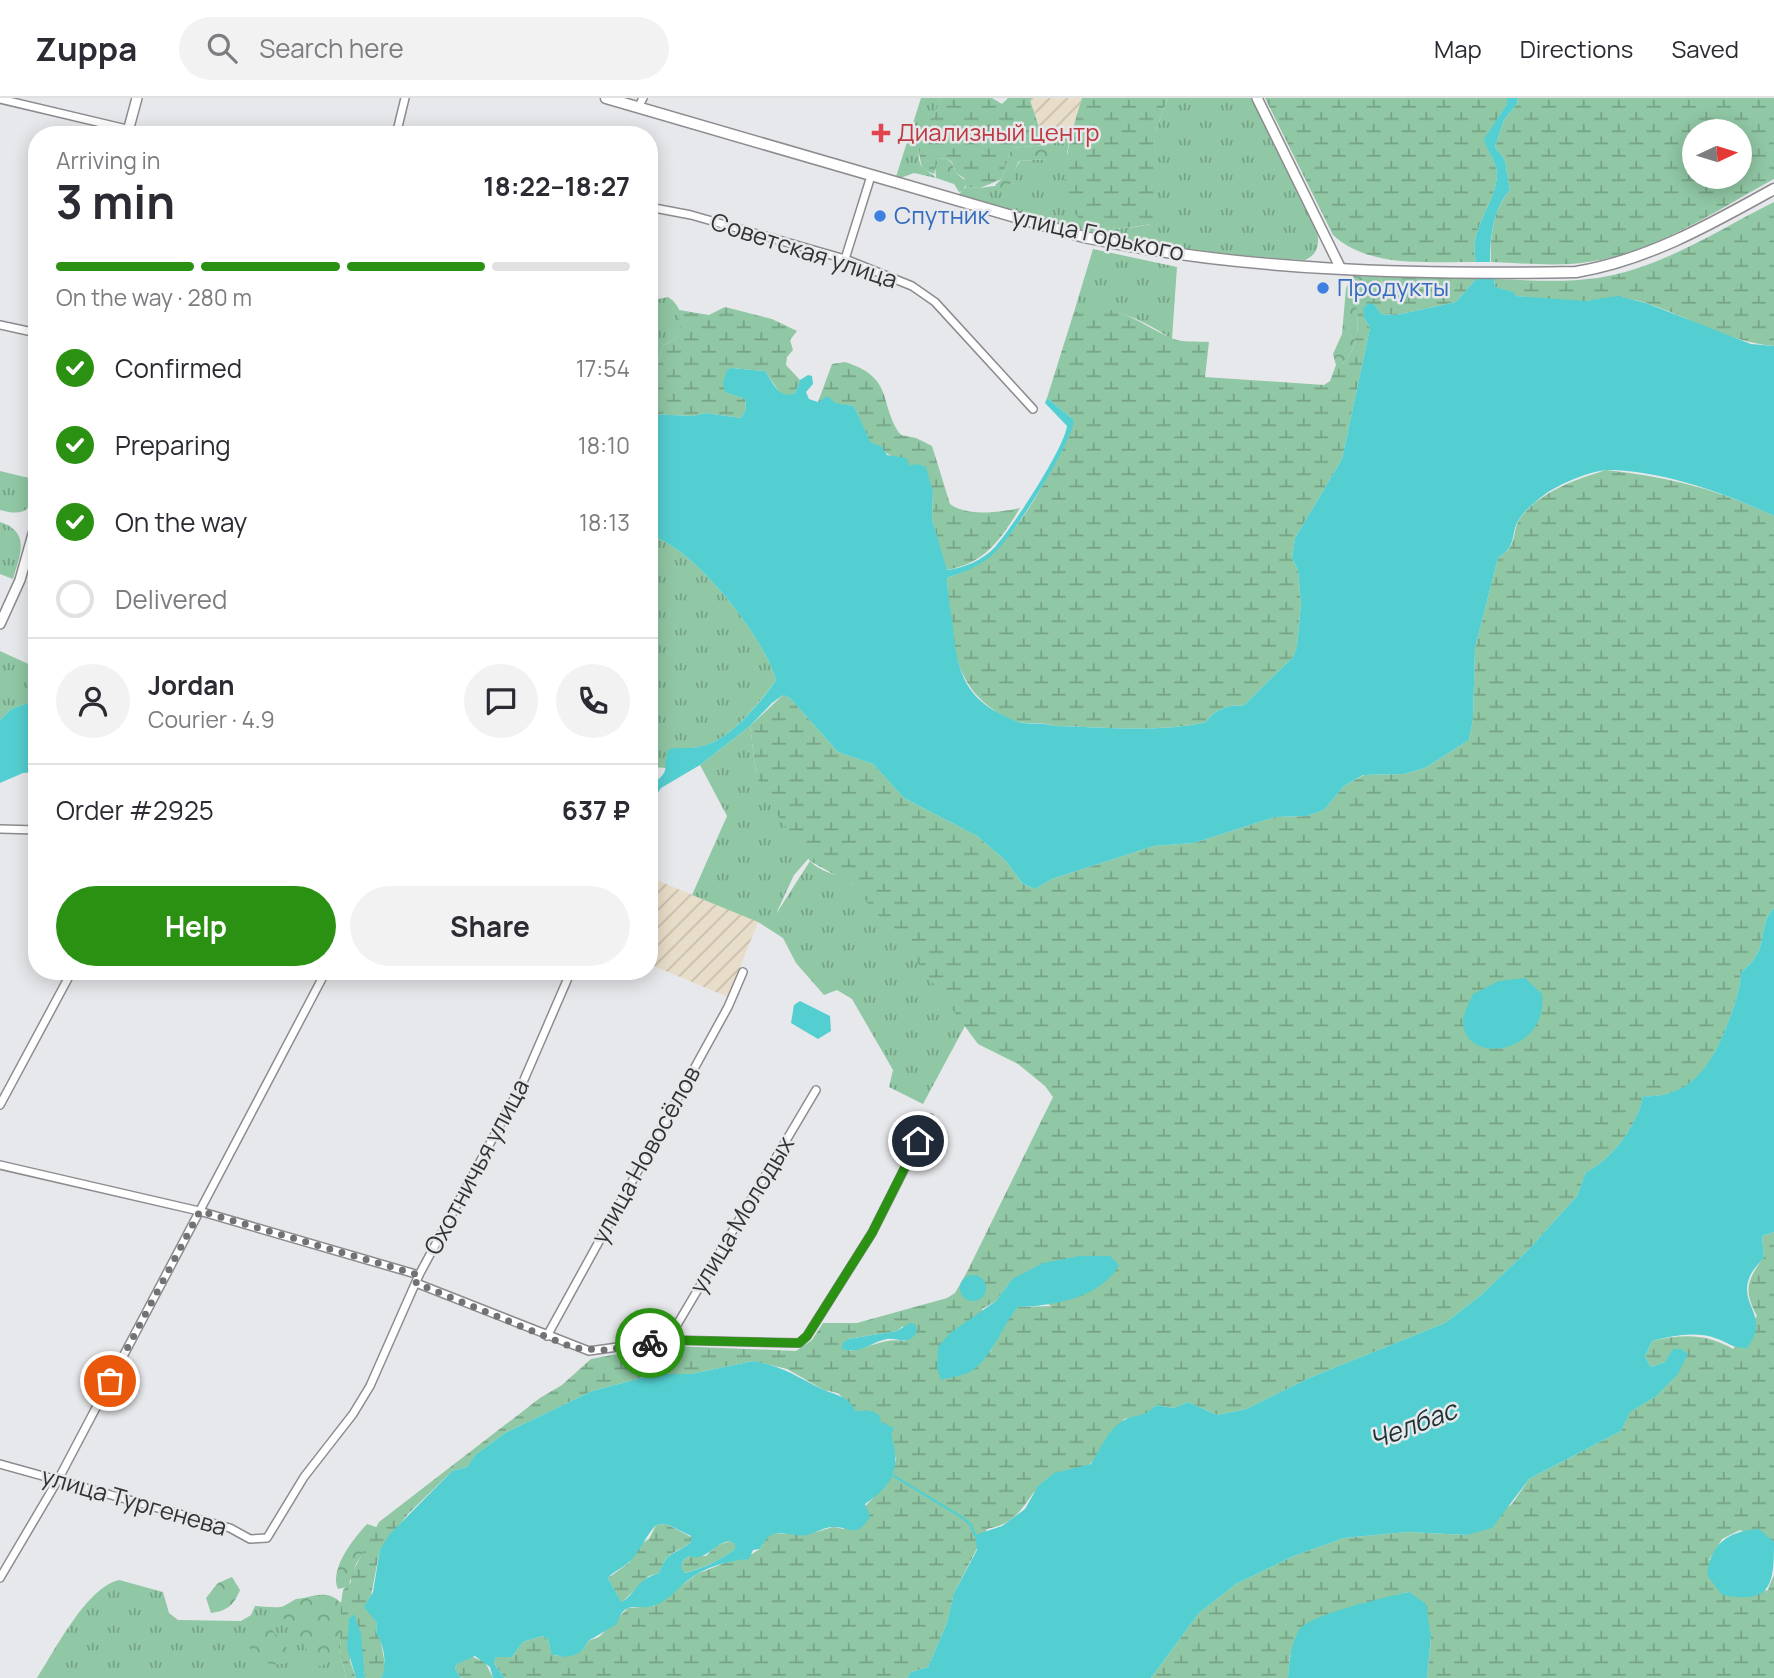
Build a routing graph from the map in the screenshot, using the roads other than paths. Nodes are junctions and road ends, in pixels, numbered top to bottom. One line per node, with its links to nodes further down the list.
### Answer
1 (137, 98): 8 (street)
2 (405, 98): 9 (street)
3 (606, 98): 6 (main road, улица Горького)
4 (1257, 98): 14 (street)
5 (0, 99): 7 (street)
6 (641, 103): 10 (main road, улица Горького)
7 (105, 126)
8 (130, 126)
9 (398, 126)
10 (871, 176): 13 (street); 14 (main road, улица Горького)
11 (1774, 189): 14 (main road, улица Горького)
12 (658, 209): 13 (street, Советская улица)
13 (845, 259): 17 (street, Советская улица)
14 (1340, 267)
15 (0, 325): 16 (street)
16 (28, 331)
17 (1033, 409)
18 (28, 552): 19 (street)
19 (0, 624)
20 (0, 829): 21 (street)
21 (28, 830)
22 (743, 972): 33 (street, улица Новосёлов)
23 (67, 980): 27 (street)
24 (321, 980): 30 (street)
25 (568, 980): 31 (street, Охотничья улица)
26 (816, 1090): 34 (street, улица Молодых)
27 (0, 1105)
28 (930, 1118): 34 (street)
29 (0, 1165): 30 (street)
30 (200, 1211): 31 (street); 36 (street)
31 (419, 1275): 32 (street, Охотничья улица)
32 (416, 1283): 33 (street); 37 (street, Охотничья улица)
33 (547, 1336): 34 (street)
34 (668, 1340)
35 (0, 1464): 36 (street, улица Тургенева)
36 (58, 1478): 37 (street, улица Тургенева); 38 (street)
37 (267, 1538)
38 (0, 1578)

